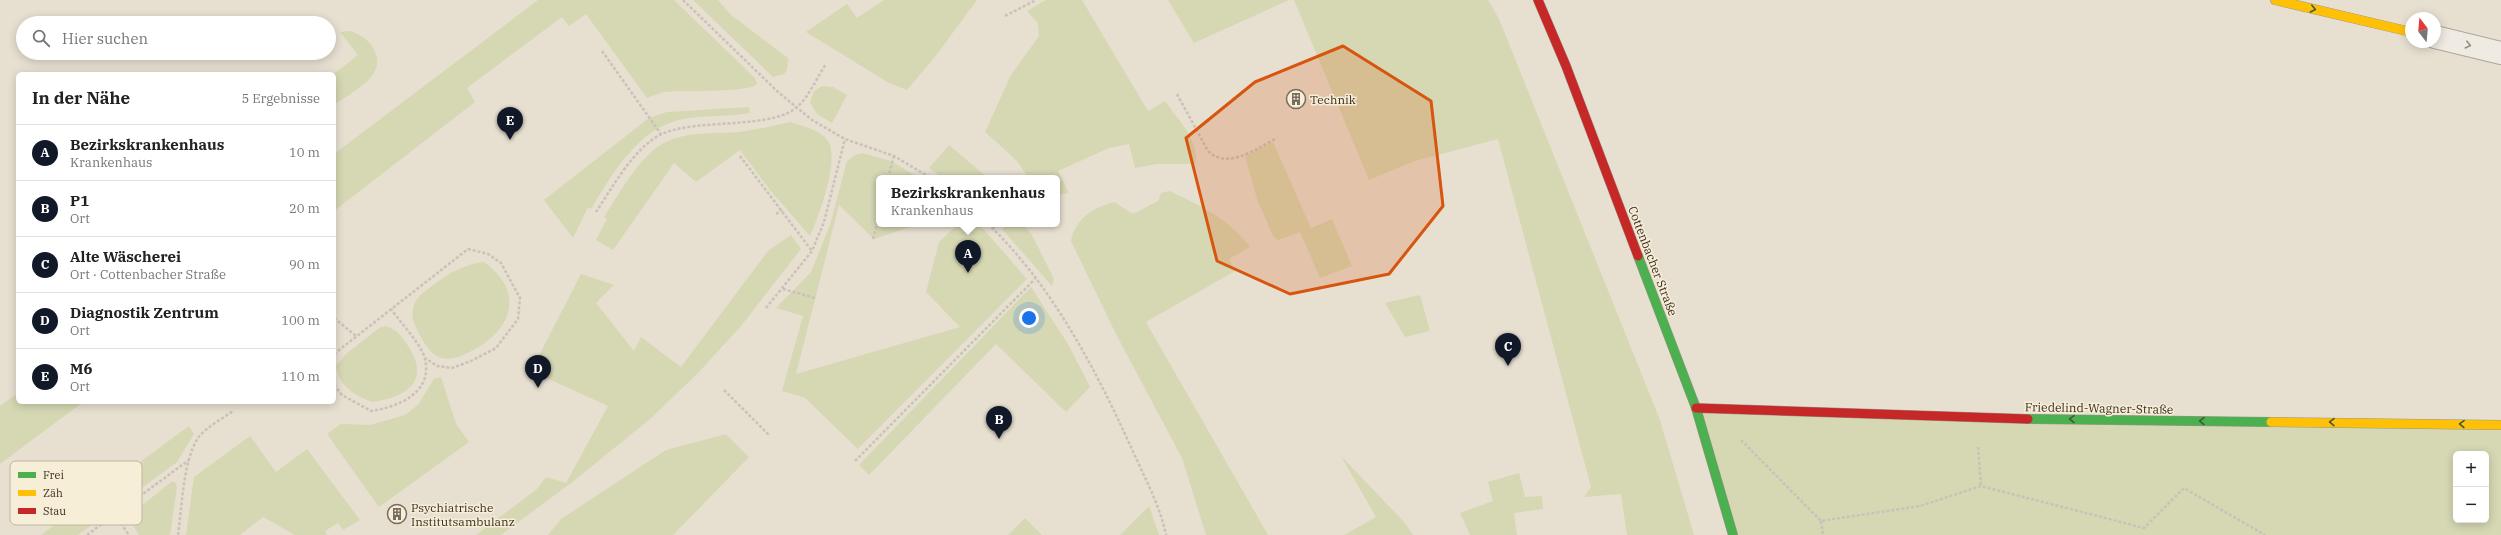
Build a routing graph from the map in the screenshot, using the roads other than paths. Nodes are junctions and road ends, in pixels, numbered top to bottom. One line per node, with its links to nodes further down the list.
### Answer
1 (1538, 0): 6 (street, Cottenbacher Straße)
2 (2275, 0): 3 (street, one-way to 3)
3 (2405, 31)
4 (2441, 38): 5 (street, one-way to 5)
5 (2501, 53)
6 (1696, 408): 7 (street, Friedelind-Wagner-Straße, one-way to 6); 8 (street, Cottenbacher Straße)
7 (2501, 425)
8 (1733, 535)

